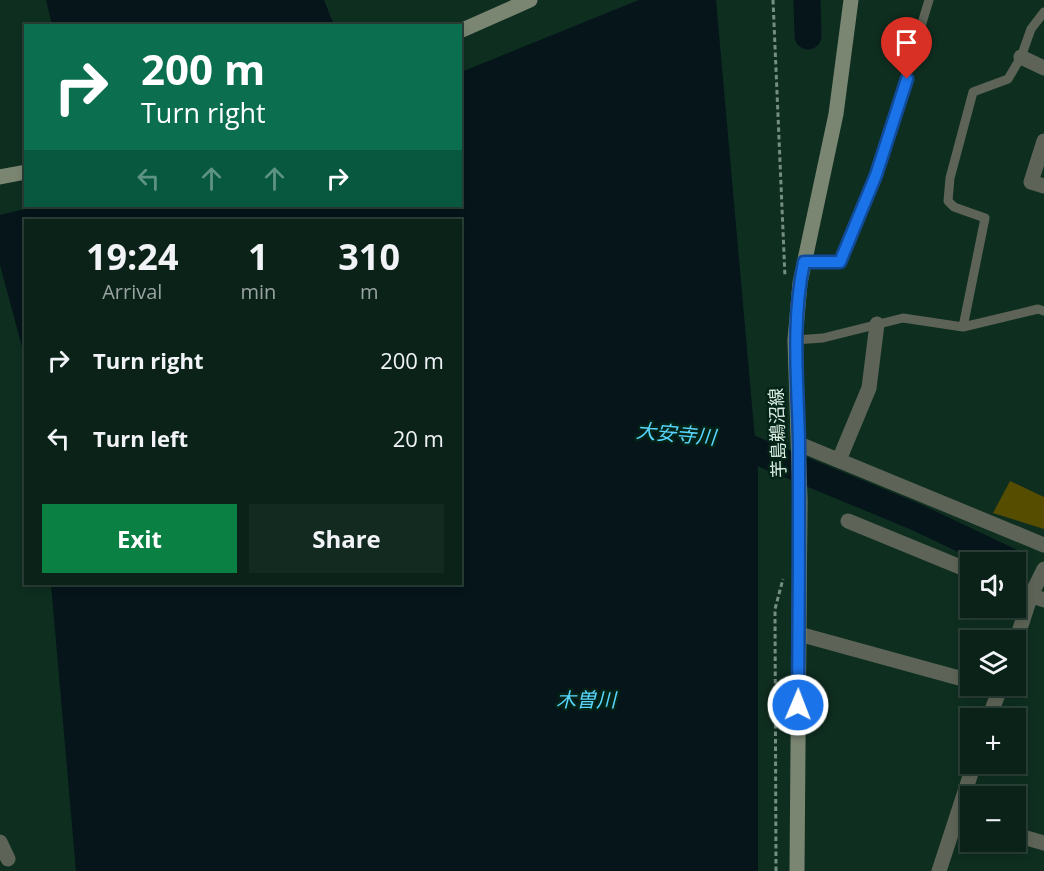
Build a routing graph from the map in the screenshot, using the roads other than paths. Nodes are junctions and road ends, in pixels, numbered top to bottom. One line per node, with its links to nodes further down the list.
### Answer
1 (530, 0): 5 (main road)
2 (851, 0): 12 (main road, 芋島鵜沼線)
3 (929, 0): 12 (lane)
4 (1044, 12): 6 (lane)
5 (462, 30)
6 (1021, 57): 7 (street); 15 (lane)
7 (1044, 68)
8 (1044, 141): 11 (street)
9 (24, 172): 10 (main road)
10 (0, 177)
11 (1044, 186)
12 (804, 262): 16 (main road, 芋島鵜沼線)
13 (1044, 311): 15 (lane)
14 (877, 324): 15 (lane); 16 (lane); 18 (street)
15 (963, 327)
16 (795, 340): 17 (main road, 芋島鵜沼線)
17 (799, 448): 18 (street); 25 (main road, 芋島鵜沼線)
18 (839, 460): 20 (street)
19 (848, 521): 21 (street)
20 (1044, 545)
21 (960, 567)
22 (1044, 569): 23 (street)
23 (1036, 594): 24 (street)
24 (1021, 630)
25 (799, 634): 26 (street); 32 (main road, 芋島鵜沼線)
26 (960, 678)
27 (960, 828): 33 (street)
28 (1026, 838): 30 (street)
29 (0, 842): 31 (street)
30 (1044, 843)
31 (8, 860)
32 (797, 871)
33 (939, 871)

